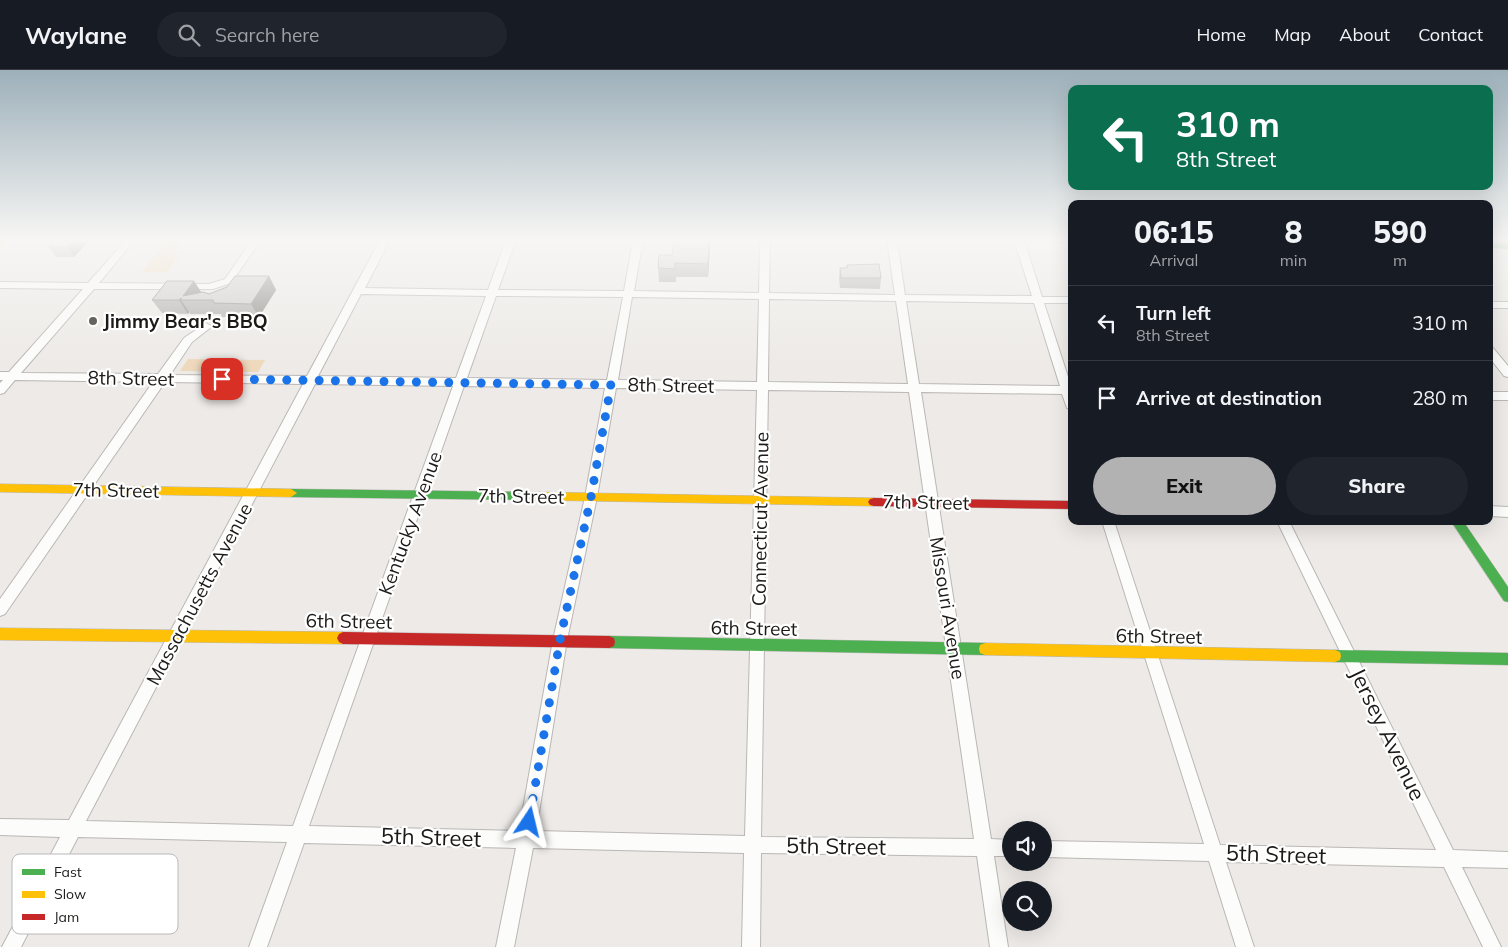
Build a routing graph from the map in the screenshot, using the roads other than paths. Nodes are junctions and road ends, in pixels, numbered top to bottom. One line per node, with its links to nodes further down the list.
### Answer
1 (96, 281): 10 (street)
2 (228, 281): 10 (street)
3 (363, 281): 11 (street, Massachusetts Avenue)
4 (497, 281): 12 (street, Kentucky Avenue)
5 (630, 281): 13 (street)
6 (764, 281): 14 (street, Connecticut Avenue)
7 (898, 281): 15 (street, Missouri Avenue)
8 (1031, 281): 16 (street)
9 (0, 285): 10 (street)
10 (92, 286): 23 (street)
11 (358, 290): 12 (street); 25 (street, Massachusetts Avenue)
12 (493, 293): 13 (street); 26 (street, Kentucky Avenue)
13 (628, 294): 14 (street); 27 (street)
14 (763, 296): 15 (street); 28 (street, Connecticut Avenue)
15 (900, 298): 16 (street); 30 (street, Missouri Avenue)
16 (1037, 299): 17 (street); 29 (street)
17 (1068, 300)
18 (1493, 305): 19 (street)
19 (1508, 305)
20 (206, 326): 24 (street)
21 (1493, 355): 22 (street)
22 (1508, 373)
23 (6, 376): 24 (street, 8th Street); 31 (street)
24 (162, 378): 25 (street, 8th Street); 36 (street)
25 (312, 380): 26 (street, 8th Street); 37 (street, Massachusetts Avenue)
26 (461, 382): 27 (street, 8th Street); 38 (street, Kentucky Avenue)
27 (611, 385): 28 (street, 8th Street); 39 (street)
28 (763, 386): 30 (street, 8th Street); 40 (street, Connecticut Avenue)
29 (1068, 387)
30 (913, 388): 32 (street, 8th Street); 41 (street, Missouri Avenue)
31 (0, 390)
32 (1068, 390)
33 (1493, 396): 34 (street)
34 (1508, 396)
35 (0, 488): 36 (street, 7th Street)
36 (84, 490): 37 (street, 7th Street); 49 (street)
37 (253, 492): 38 (street, 7th Street); 51 (street, Massachusetts Avenue)
38 (420, 495): 39 (street, 7th Street); 52 (street, Kentucky Avenue)
39 (591, 497): 40 (street, 7th Street); 53 (street)
40 (761, 500): 41 (street, 7th Street); 54 (street, Connecticut Avenue)
41 (931, 502): 42 (street, 7th Street); 55 (street, Missouri Avenue)
42 (1068, 505)
43 (1493, 512): 44 (street)
44 (1508, 512)
45 (1109, 525): 56 (street)
46 (1285, 525): 57 (street, Jersey Avenue)
47 (1460, 525): 48 (street)
48 (1508, 597)
49 (0, 610)
50 (0, 634): 51 (street, 6th Street)
51 (176, 636): 52 (street, 6th Street); 60 (street, Massachusetts Avenue)
52 (369, 639): 53 (street, 6th Street); 61 (street, Kentucky Avenue)
53 (560, 640): 54 (street, 6th Street); 62 (street)
54 (756, 646): 55 (street, 6th Street); 63 (street, Connecticut Avenue)
55 (954, 650): 56 (street, 6th Street); 64 (street, Missouri Avenue)
56 (1152, 654): 57 (street, 6th Street); 67 (street)
57 (1350, 657): 58 (street, 6th Street); 69 (street, Jersey Avenue)
58 (1508, 659)
59 (0, 828): 60 (street, 5th Street)
60 (75, 829): 61 (street, 5th Street); 68 (street, Massachusetts Avenue)
61 (298, 834): 62 (street, 5th Street); 73 (street, Kentucky Avenue)
62 (526, 840): 63 (street, 5th Street); 74 (street)
63 (754, 845): 64 (street, 5th Street); 75 (street, Connecticut Avenue)
64 (984, 848): 65 (street, 5th Street); 76 (street, Missouri Avenue)
65 (1002, 848)
66 (1052, 849): 67 (street, 5th Street)
67 (1215, 852): 69 (street, 5th Street); 77 (street)
68 (61, 854)
69 (1450, 860): 70 (street, 5th Street); 78 (street, Jersey Avenue)
70 (1508, 860)
71 (18, 934): 72 (street, Massachusetts Avenue)
72 (11, 947)
73 (258, 947)
74 (505, 947)
75 (751, 947)
76 (999, 947)
77 (1245, 947)
78 (1492, 947)

